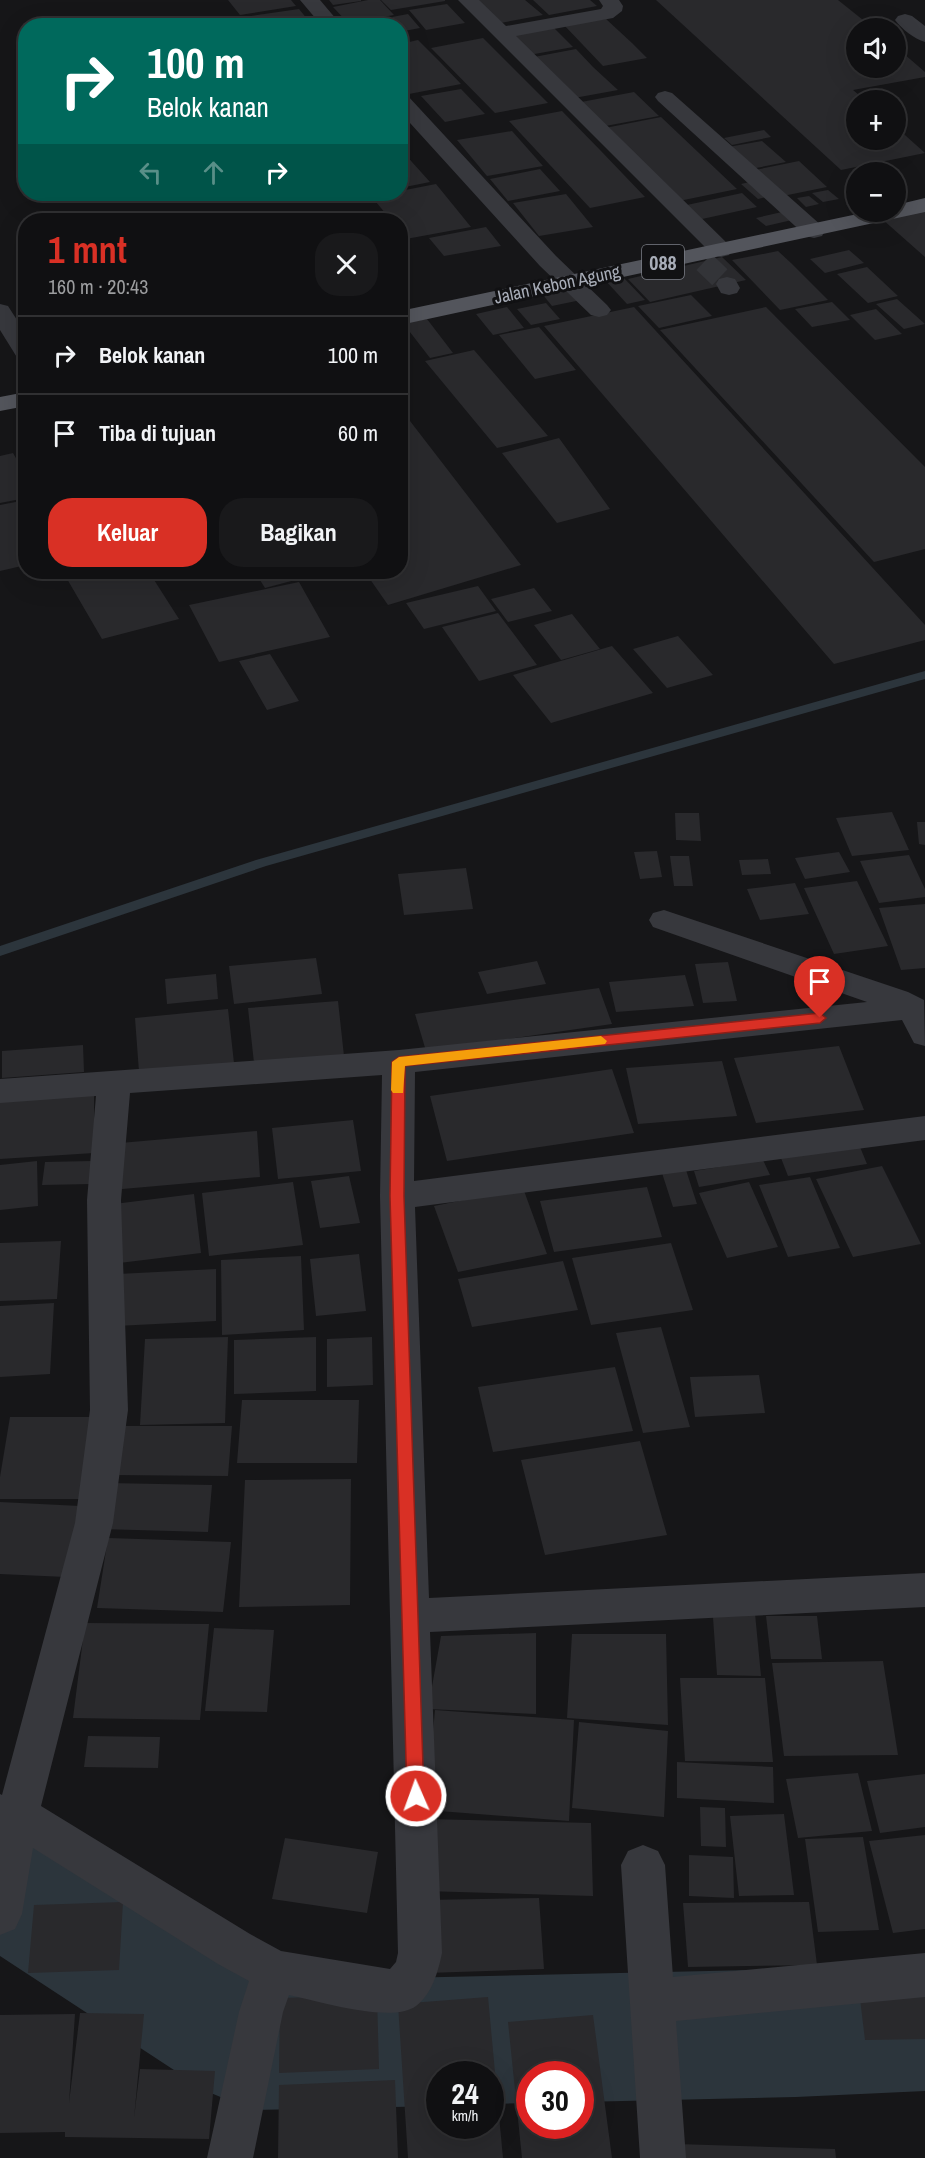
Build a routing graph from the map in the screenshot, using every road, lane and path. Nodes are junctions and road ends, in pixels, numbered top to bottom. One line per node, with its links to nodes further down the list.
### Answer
1 (310, 0): 4 (street)
2 (468, 0): 6 (street)
3 (609, 0): 6 (street)
4 (326, 18)
5 (906, 22): 7 (street)
6 (501, 33): 12 (street)
7 (925, 36)
8 (664, 97): 11 (street)
9 (408, 108): 13 (street)
10 (925, 205): 11 (main road, Jalan Kebon Agung / 088)
11 (814, 231): 12 (main road, Jalan Kebon Agung / 088)
12 (707, 256): 13 (main road, Jalan Kebon Agung / 088)
13 (569, 280): 14 (street); 16 (main road, Jalan Kebon Agung / 088)
14 (598, 310)
15 (0, 311): 17 (street)
16 (408, 316)
17 (18, 341)
18 (18, 401): 19 (main road)
19 (0, 404)
20 (664, 920): 21 (street)
21 (919, 1021): 22 (street)
22 (399, 1062): 23 (street); 26 (street)
23 (114, 1083): 24 (street); 29 (street)
24 (0, 1091)
25 (925, 1128): 26 (street)
26 (397, 1196): 28 (street)
27 (925, 1590): 28 (street)
28 (410, 1616): 33 (street)
29 (9, 1814): 31 (street); 33 (street)
30 (643, 1865): 34 (street)
31 (0, 1914)
32 (925, 1975): 34 (street)
33 (268, 1990): 35 (street)
34 (652, 2001): 36 (street)
35 (230, 2158)
36 (663, 2158)

